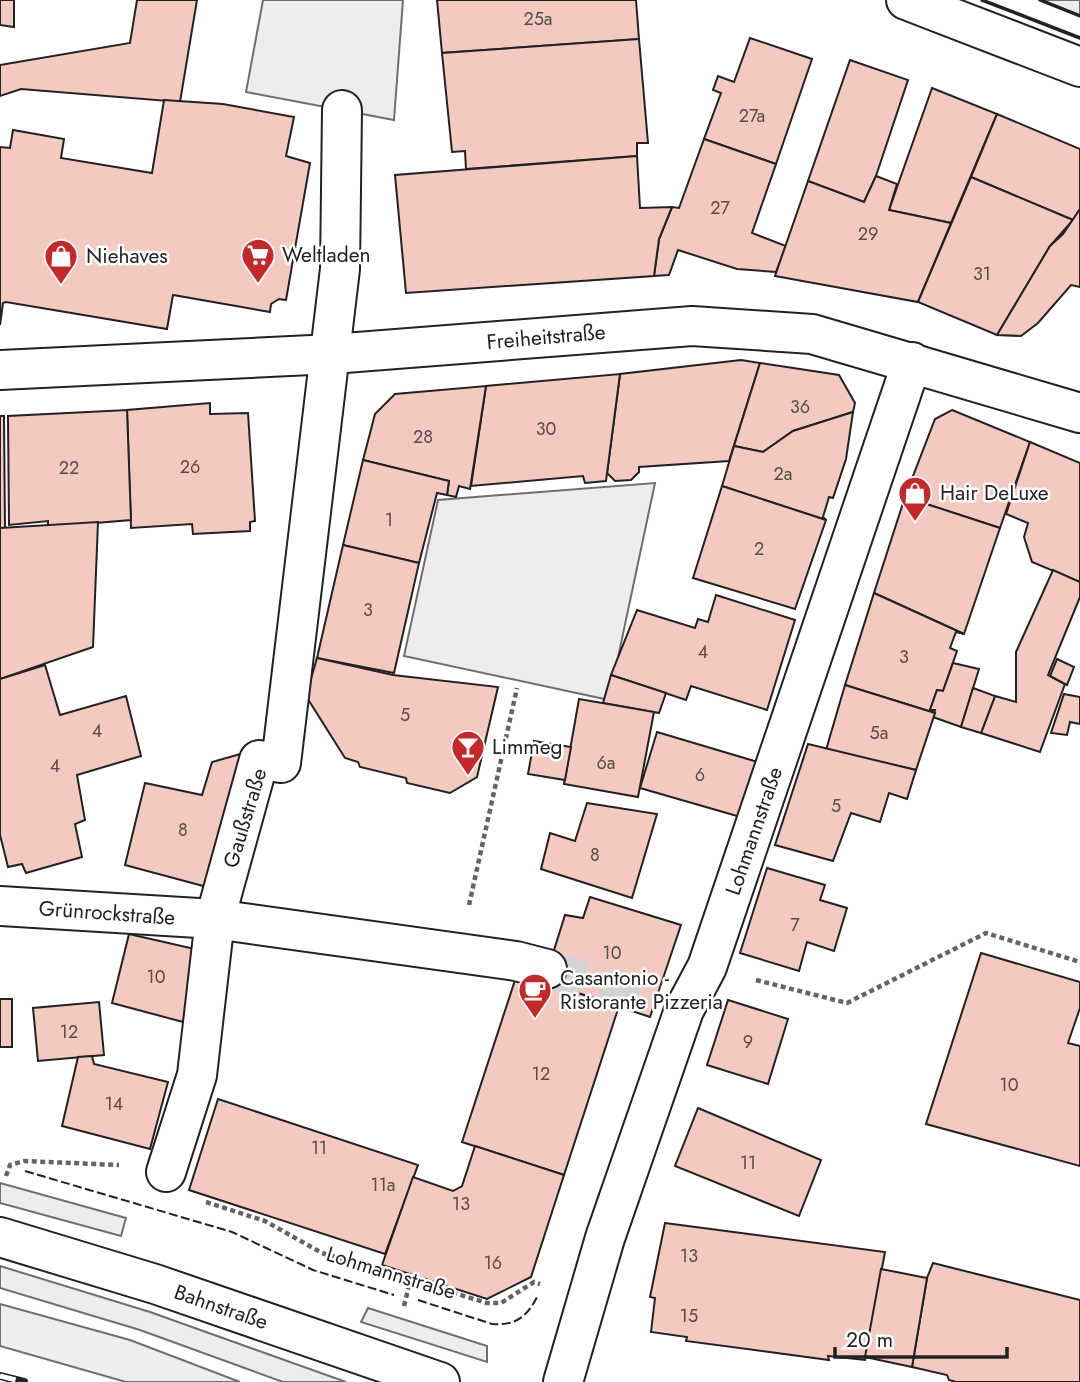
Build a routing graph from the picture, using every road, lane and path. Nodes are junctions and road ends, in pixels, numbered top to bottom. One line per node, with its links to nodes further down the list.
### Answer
1 (906, 0): 2 (street)
2 (1080, 67)
3 (342, 110): 4 (street)
4 (331, 355): 5 (street, Freiheitstraße); 6 (street, Freiheitstraße); 10 (street, Gaußstraße)
5 (912, 362): 7 (street, Freiheitstraße); 13 (street, Lohmannstraße)
6 (0, 370)
7 (1080, 413)
8 (517, 688): 11 (path)
9 (0, 906): 10 (street, Grünrockstraße)
10 (215, 919): 11 (street, Grünrockstraße); 15 (street, Gaußstraße)
11 (459, 953): 14 (street, Grünrockstraße)
12 (1080, 962): 13 (path)
13 (707, 967): 19 (street, Lohmannstraße)
14 (547, 969)
15 (166, 1172): 16 (path); 18 (path, Lohmannstraße)
16 (6, 1176)
17 (0, 1237): 21 (street, Bahnstraße)
18 (411, 1278): 19 (path, Lohmannstraße); 20 (path)
19 (588, 1296): 22 (street, Lohmannstraße)
20 (404, 1306)
21 (440, 1382)
22 (564, 1382)

